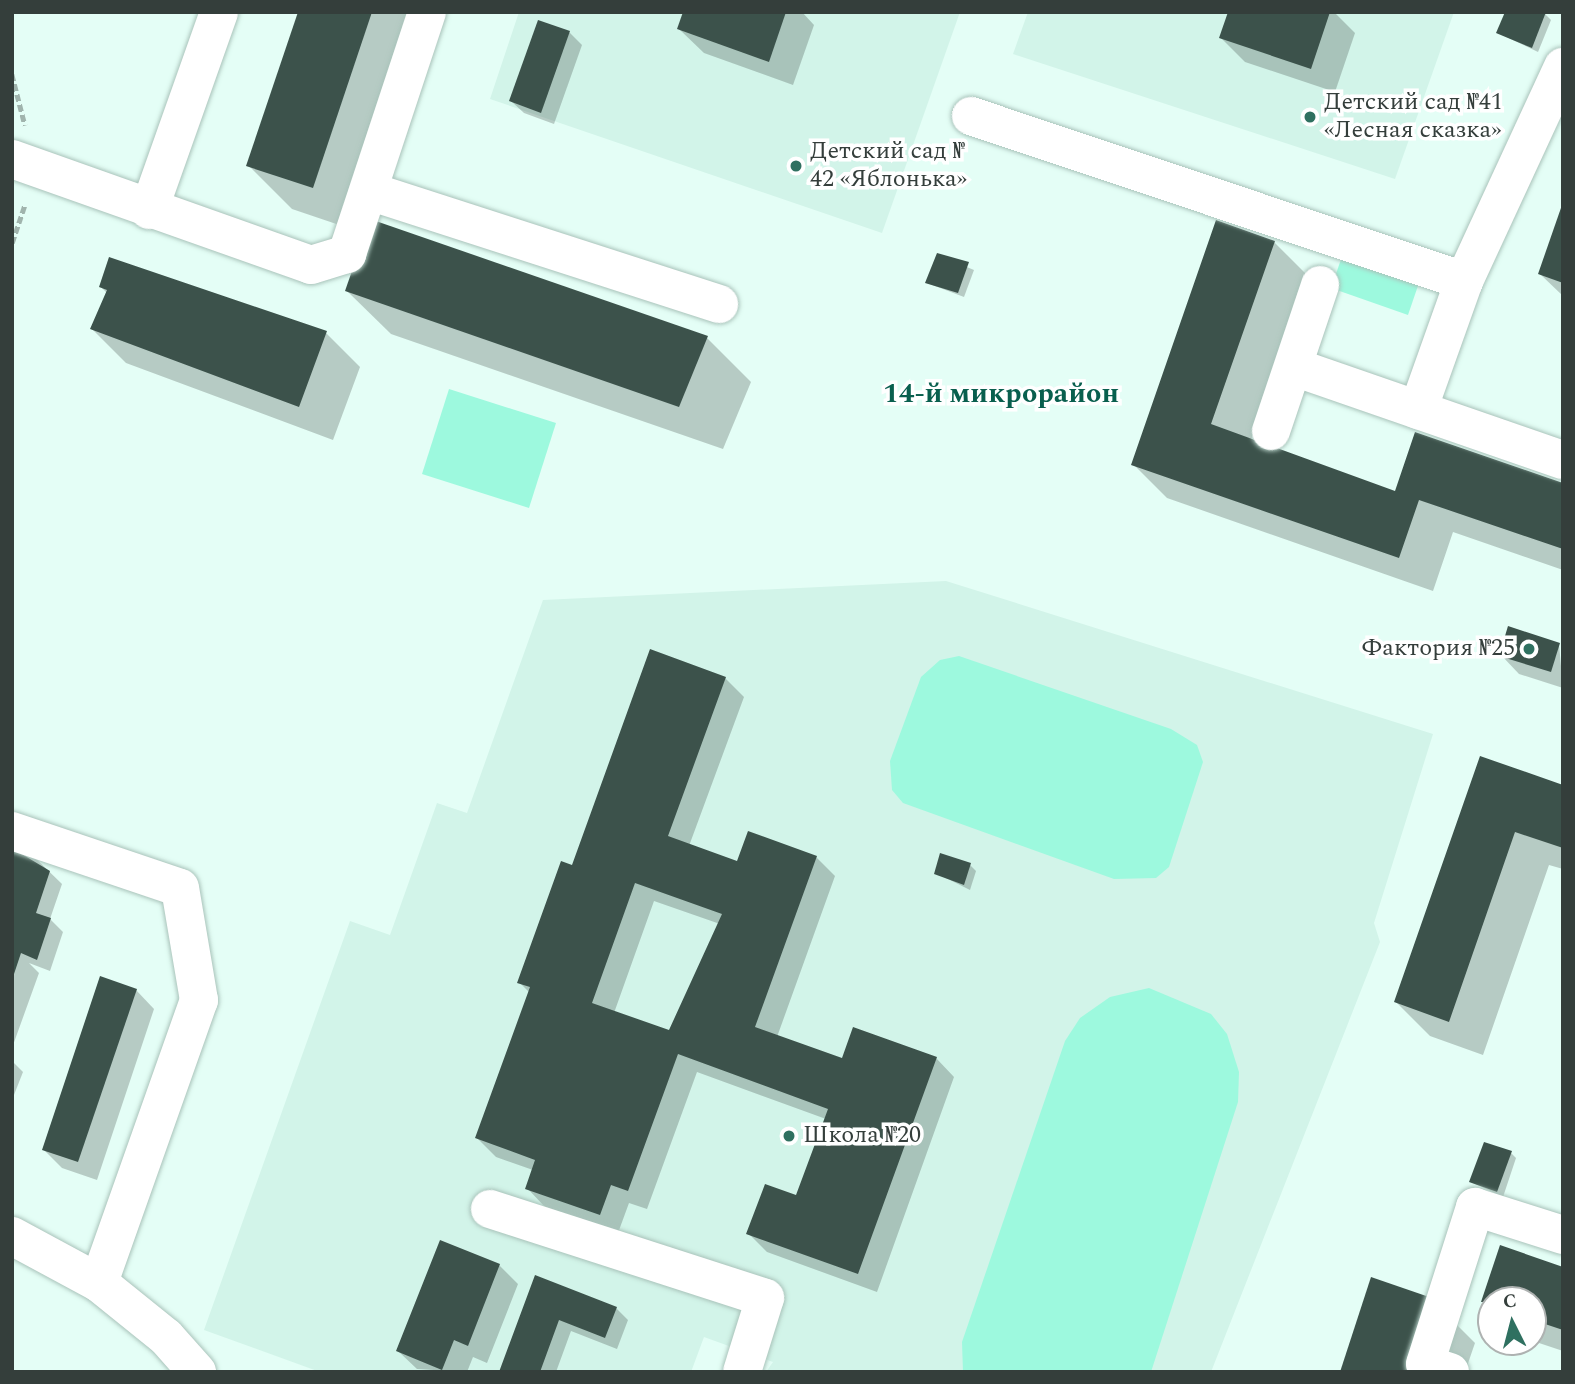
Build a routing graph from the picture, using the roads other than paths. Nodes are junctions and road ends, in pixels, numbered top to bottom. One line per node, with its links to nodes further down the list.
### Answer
1 (219, 12): 7 (street)
2 (427, 12): 6 (street)
3 (1563, 67): 8 (street)
4 (971, 116): 8 (street)
5 (12, 159): 7 (street)
6 (369, 191): 7 (street); 10 (street)
7 (149, 210)
8 (1464, 281): 12 (street)
9 (1320, 285): 11 (street)
10 (719, 304)
11 (1294, 367): 12 (street); 13 (street)
12 (1418, 410): 14 (street)
13 (1271, 431)
14 (1563, 460)
15 (12, 831): 19 (street)
16 (490, 1209): 21 (street)
17 (1563, 1235): 22 (street)
18 (12, 1236): 19 (street)
19 (99, 1283): 20 (street)
20 (197, 1372)
21 (741, 1372)
22 (1450, 1372)

